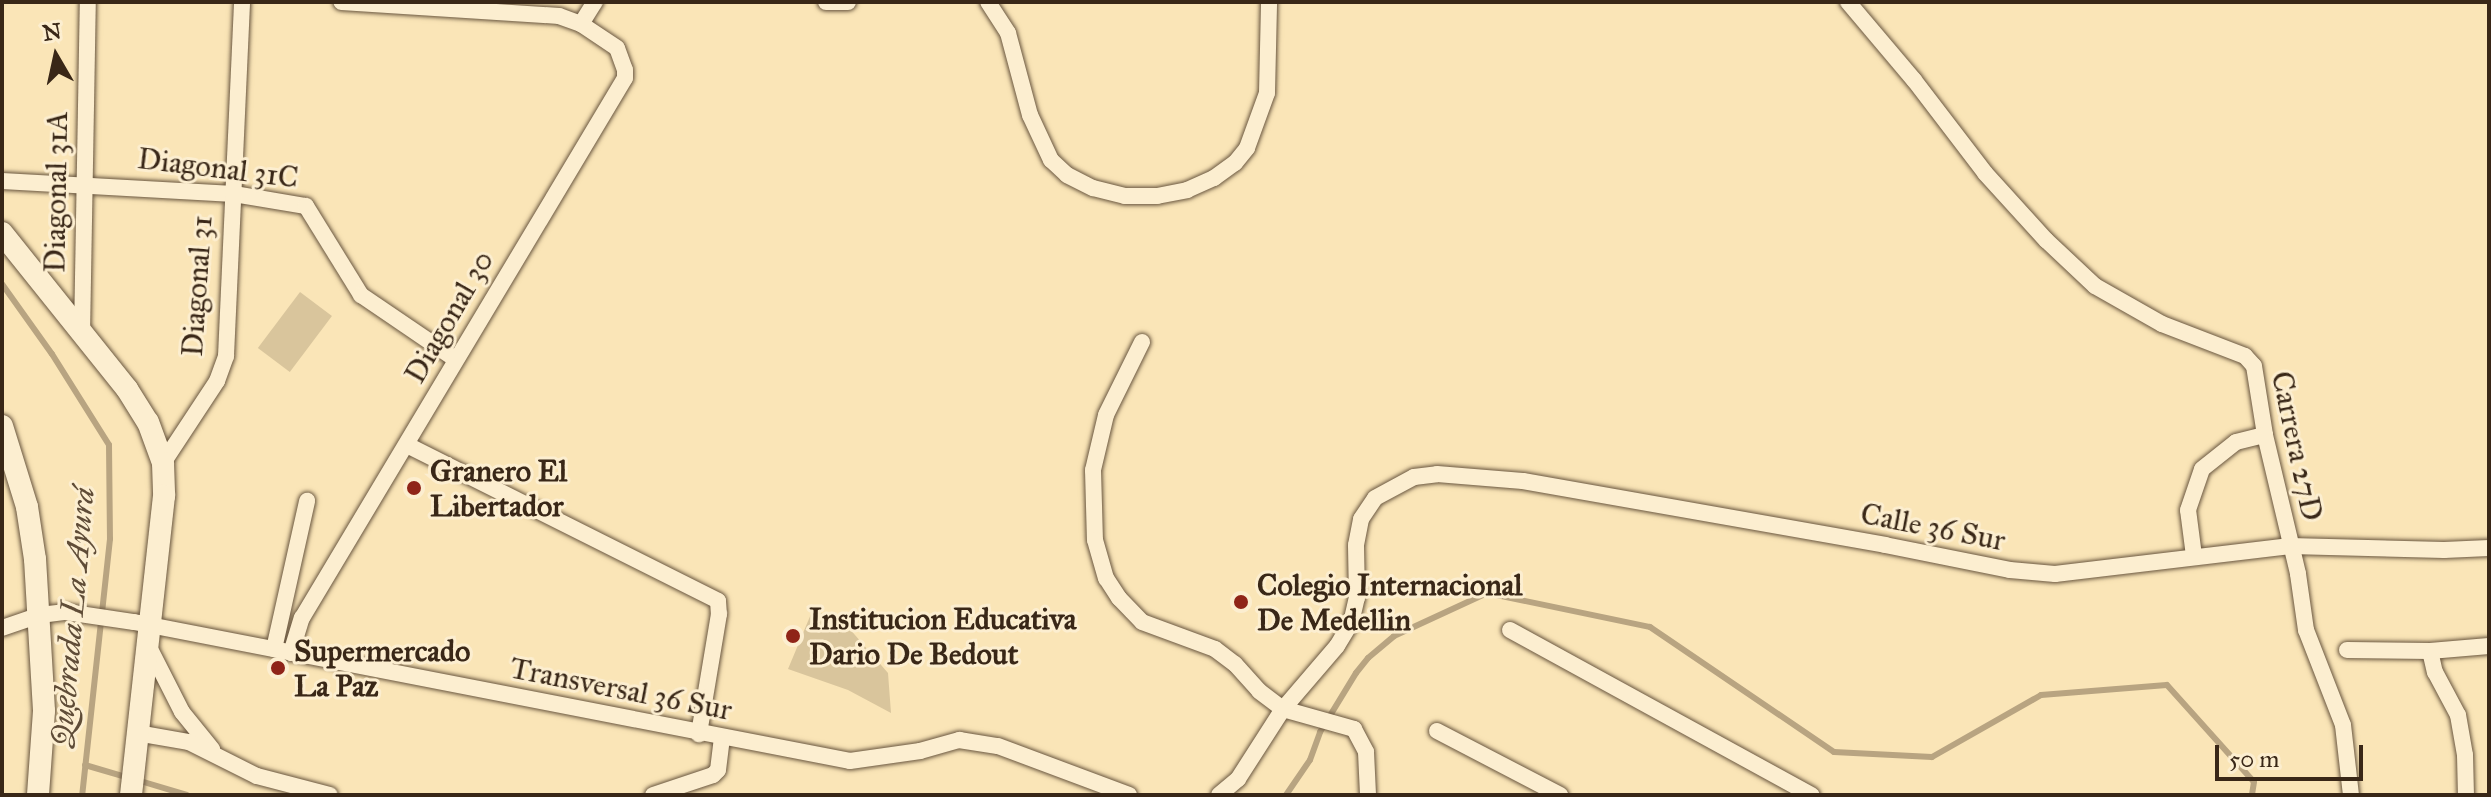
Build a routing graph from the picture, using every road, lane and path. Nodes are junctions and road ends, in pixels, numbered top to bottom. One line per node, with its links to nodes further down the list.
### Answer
1 (88, 2): 12 (street, Diagonal 31A)
2 (242, 2): 13 (street, Diagonal 31)
3 (341, 2): 10 (street, Diagonal 30)
4 (595, 2): 10 (street)
5 (826, 2): 6 (street)
6 (848, 2)
7 (988, 2): 8 (street)
8 (1269, 2)
9 (1848, 2): 19 (street, Carrera 27D)
10 (581, 24): 17 (street, Diagonal 30)
11 (2, 181): 12 (street, Diagonal 31C)
12 (83, 184): 13 (street, Diagonal 31C); 15 (street, Diagonal 31A)
13 (234, 194): 17 (street, Diagonal 31C); 21 (street, Diagonal 31)
14 (2, 233): 15 (main road)
15 (82, 335): 21 (main road)
16 (1142, 342): 36 (street)
17 (455, 359): 20 (street, Diagonal 30)
18 (4, 435): 26 (main road)
19 (2265, 435): 23 (street, Carrera 27D); 25 (street)
20 (407, 445): 28 (street, Diagonal 30); 38 (street)
21 (163, 463): 31 (main road)
22 (307, 501): 27 (street)
23 (2290, 546): 24 (street, Calle 36 Sur); 25 (street, Calle 36 Sur); 51 (street, Carrera 27D)
24 (2489, 548)
25 (2194, 556): 36 (street, Calle 36 Sur)
26 (40, 615): 29 (street, Transversal 36 Sur); 31 (street, Transversal 36 Sur); 42 (main road)
27 (282, 615): 28 (street); 34 (street)
28 (302, 618): 34 (street, Diagonal 30)
29 (2, 628)
30 (1510, 630): 50 (street)
31 (147, 634): 34 (street, Transversal 36 Sur); 39 (main road); 41 (street)
32 (2489, 646): 35 (street)
33 (2347, 650): 35 (street)
34 (282, 651): 38 (street, Transversal 36 Sur)
35 (2430, 651): 52 (street)
36 (1289, 712): 47 (street); 48 (street)
37 (1437, 731): 49 (street)
38 (699, 734): 40 (street, Transversal 36 Sur)
39 (137, 737): 41 (street); 43 (main road)
40 (722, 738): 45 (street); 46 (street, Transversal 36 Sur)
41 (215, 752): 44 (street)
42 (38, 795)
43 (131, 795)
44 (330, 795)
45 (653, 795)
46 (1129, 795)
47 (1219, 795)
48 (1368, 795)
49 (1560, 795)
50 (1812, 795)
51 (2351, 795)
52 (2466, 795)

